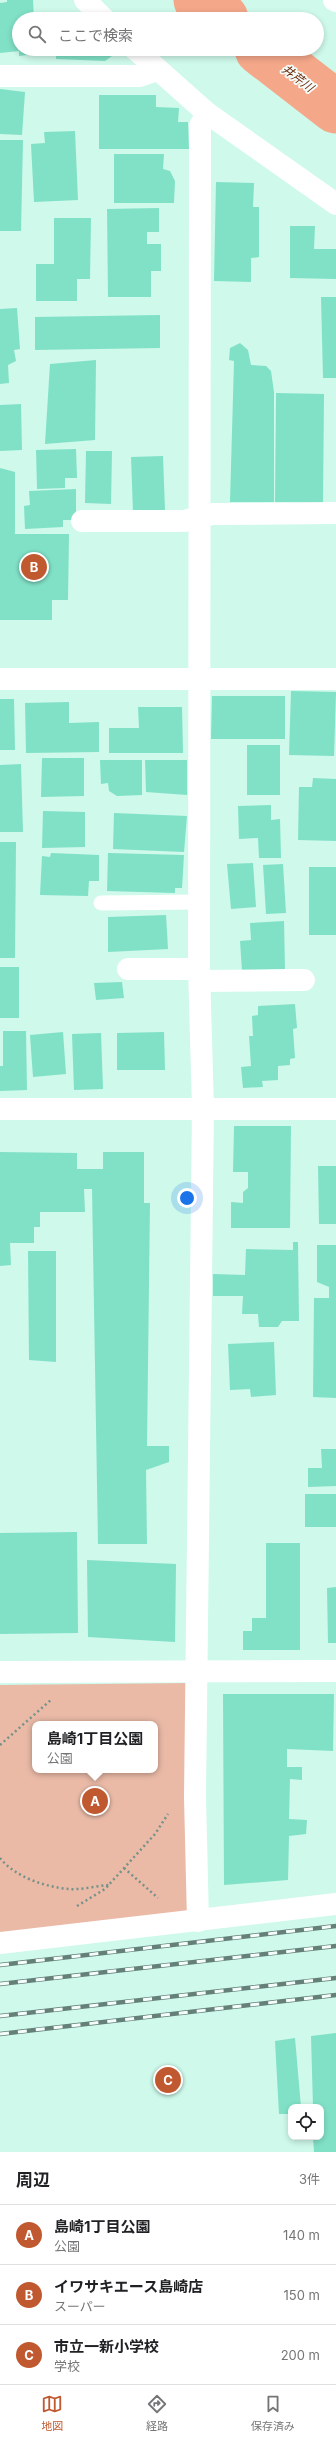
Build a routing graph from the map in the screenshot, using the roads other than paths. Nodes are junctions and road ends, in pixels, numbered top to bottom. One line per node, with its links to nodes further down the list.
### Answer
1 (85, 0): 2 (street)
2 (97, 12)
3 (142, 56): 4 (street)
4 (157, 70): 5 (street); 6 (street)
5 (0, 76)
6 (207, 113): 7 (street); 9 (street)
7 (336, 204)
8 (336, 512): 9 (street)
9 (198, 518): 10 (street); 11 (street)
10 (82, 521)
11 (200, 678): 12 (street); 13 (street); 14 (street)
12 (0, 679)
13 (336, 679)
14 (199, 902): 15 (lane); 17 (street)
15 (101, 903)
16 (128, 969): 17 (street)
17 (200, 975): 18 (street); 19 (street)
18 (304, 980)
19 (203, 1108): 20 (street); 21 (street); 22 (street)
20 (0, 1109)
21 (336, 1109)
22 (197, 1671): 23 (street); 24 (street); 26 (street)
23 (336, 1671)
24 (0, 1672)
25 (336, 1904): 26 (street)
26 (198, 1921): 27 (street)
27 (0, 1943)

